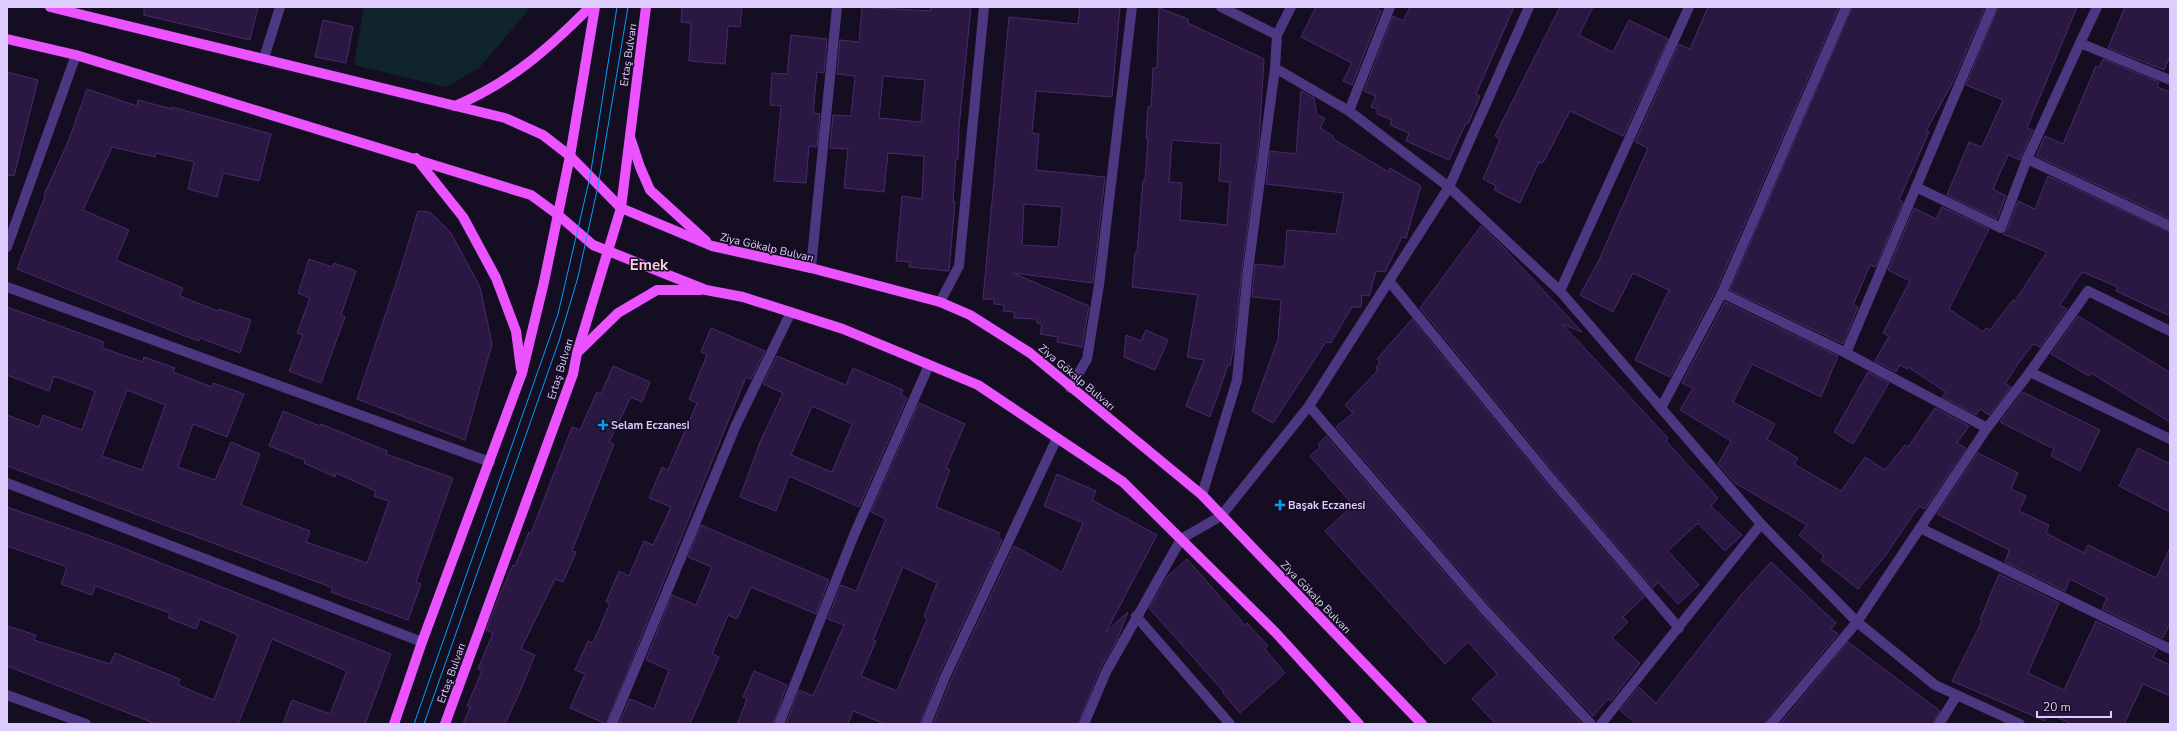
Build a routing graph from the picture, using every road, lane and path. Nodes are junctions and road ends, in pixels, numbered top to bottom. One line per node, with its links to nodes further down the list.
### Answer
1 (50, 7): 21 (main road)
2 (280, 7): 21 (street)
3 (590, 7): 24 (main road)
4 (595, 7): 27 (main road)
5 (646, 7): 26 (main road, Ertaş Bulvarı)
6 (837, 7): 38 (street)
7 (984, 7): 44 (street)
8 (1132, 7): 52 (street)
9 (1221, 7): 17 (street)
10 (1291, 7): 17 (street)
11 (1390, 7): 25 (street)
12 (1530, 7): 30 (street)
13 (1689, 7): 42 (street)
14 (1846, 7): 43 (street)
15 (1992, 7): 31 (street)
16 (2097, 7): 19 (street)
17 (1277, 35): 22 (street)
18 (7, 39): 20 (main road)
19 (2080, 42): 23 (street); 29 (street)
20 (76, 55): 28 (main road); 36 (street)
21 (264, 58): 24 (main road)
22 (1275, 68): 25 (street); 60 (street)
23 (2170, 80)
24 (456, 106): 27 (main road)
25 (1349, 111): 30 (street)
26 (629, 134): 32 (main road, Ertaş Bulvarı); 35 (main road)
27 (570, 156): 32 (main road); 33 (main road)
28 (416, 158): 33 (main road); 51 (main road)
29 (2027, 158): 31 (street); 34 (street)
30 (1449, 187): 39 (street); 42 (street)
31 (1916, 187): 48 (street)
32 (621, 208): 35 (main road, Ziya Gökalp Bulvarı); 37 (main road, Ertaş Bulvarı)
33 (557, 214): 37 (main road); 51 (main road)
34 (2170, 226)
35 (712, 246): 38 (main road, Ziya Gökalp Bulvarı)
36 (7, 247)
37 (608, 251): 41 (main road); 47 (main road, Ertaş Bulvarı)
38 (811, 268): 44 (main road, Ziya Gökalp Bulvarı)
39 (1389, 281): 53 (street); 67 (street)
40 (7, 287): 58 (street)
41 (706, 290): 45 (main road); 47 (main road)
42 (1560, 291): 54 (street)
43 (1722, 293): 48 (street); 54 (street)
44 (940, 302): 52 (main road, Ziya Gökalp Bulvarı)
45 (791, 312): 49 (main road); 75 (street)
46 (2170, 331): 50 (street)
47 (577, 353): 74 (main road, Ertaş Bulvarı)
48 (1846, 353): 55 (street)
49 (929, 365): 56 (main road); 76 (street)
50 (2030, 372): 55 (street); 57 (street)
51 (522, 373): 58 (main road)
52 (1070, 388): 60 (main road, Ziya Gökalp Bulvarı)
53 (1310, 406): 61 (street); 82 (street)
54 (1660, 408): 62 (street)
55 (1987, 428): 63 (street)
56 (1057, 438): 64 (main road); 77 (street)
57 (2170, 439)
58 (490, 462): 68 (main road)
59 (7, 483): 68 (street)
60 (1202, 495): 61 (main road, Ziya Gökalp Bulvarı)
61 (1221, 516): 64 (street); 81 (main road, Ziya Gökalp Bulvarı)
62 (1762, 524): 66 (street); 67 (street)
63 (1920, 528): 66 (street); 69 (street)
64 (1181, 539): 65 (street); 80 (main road)
65 (1136, 616): 78 (street); 79 (street)
66 (1857, 622): 71 (street); 84 (street)
67 (1679, 628): 83 (street)
68 (422, 642): 73 (main road)
69 (2170, 649)
70 (7, 695): 72 (street)
71 (1957, 695): 85 (street); 86 (street)
72 (86, 724)
73 (394, 724)
74 (445, 724)
75 (612, 724)
76 (779, 724)
77 (926, 724)
78 (1084, 724)
79 (1230, 724)
80 (1359, 724)
81 (1422, 724)
82 (1591, 724)
83 (1601, 724)
84 (1771, 724)
85 (1939, 724)
86 (2020, 724)

